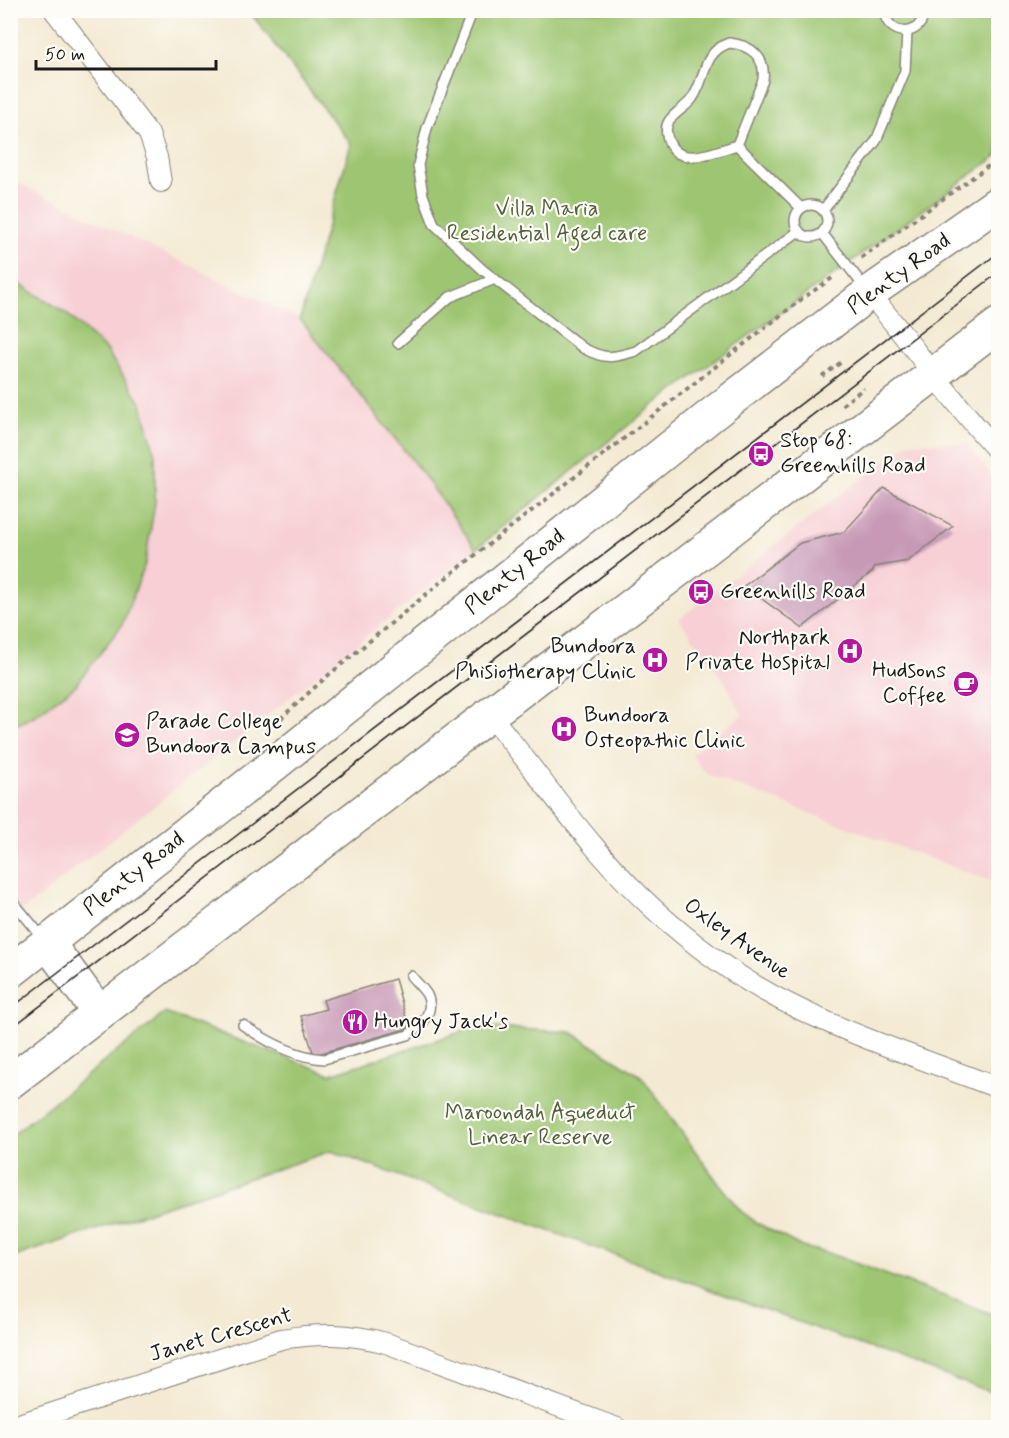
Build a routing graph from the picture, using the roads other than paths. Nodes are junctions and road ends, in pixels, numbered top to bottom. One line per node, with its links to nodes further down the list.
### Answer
1 (54, 10): 7 (street)
2 (472, 10): 13 (lane)
3 (884, 10): 5 (lane)
4 (924, 10): 5 (lane)
5 (907, 32): 10 (lane)
6 (737, 145): 6 (lane); 9 (lane)
7 (161, 182)
8 (999, 203): 14 (highway, Plenty Road)
9 (801, 208): 10 (lane); 11 (lane)
10 (824, 210): 12 (lane)
11 (799, 231): 12 (lane); 13 (lane)
12 (822, 233): 14 (lane)
13 (495, 279): 16 (lane)
14 (869, 293): 17 (street); 21 (highway, Plenty Road)
15 (999, 325): 17 (highway)
16 (398, 343)
17 (935, 373): 18 (street); 19 (highway)
18 (999, 451)
19 (489, 714): 24 (highway); 27 (street, Oxley Avenue)
20 (10, 898): 21 (lane)
21 (47, 942): 22 (highway, Plenty Road); 24 (highway)
22 (10, 972)
23 (411, 976): 25 (lane)
24 (100, 1014): 26 (highway)
25 (243, 1025)
26 (10, 1082)
27 (999, 1088)
28 (10, 1427): 29 (street, Janet Crescent)
29 (617, 1428)

